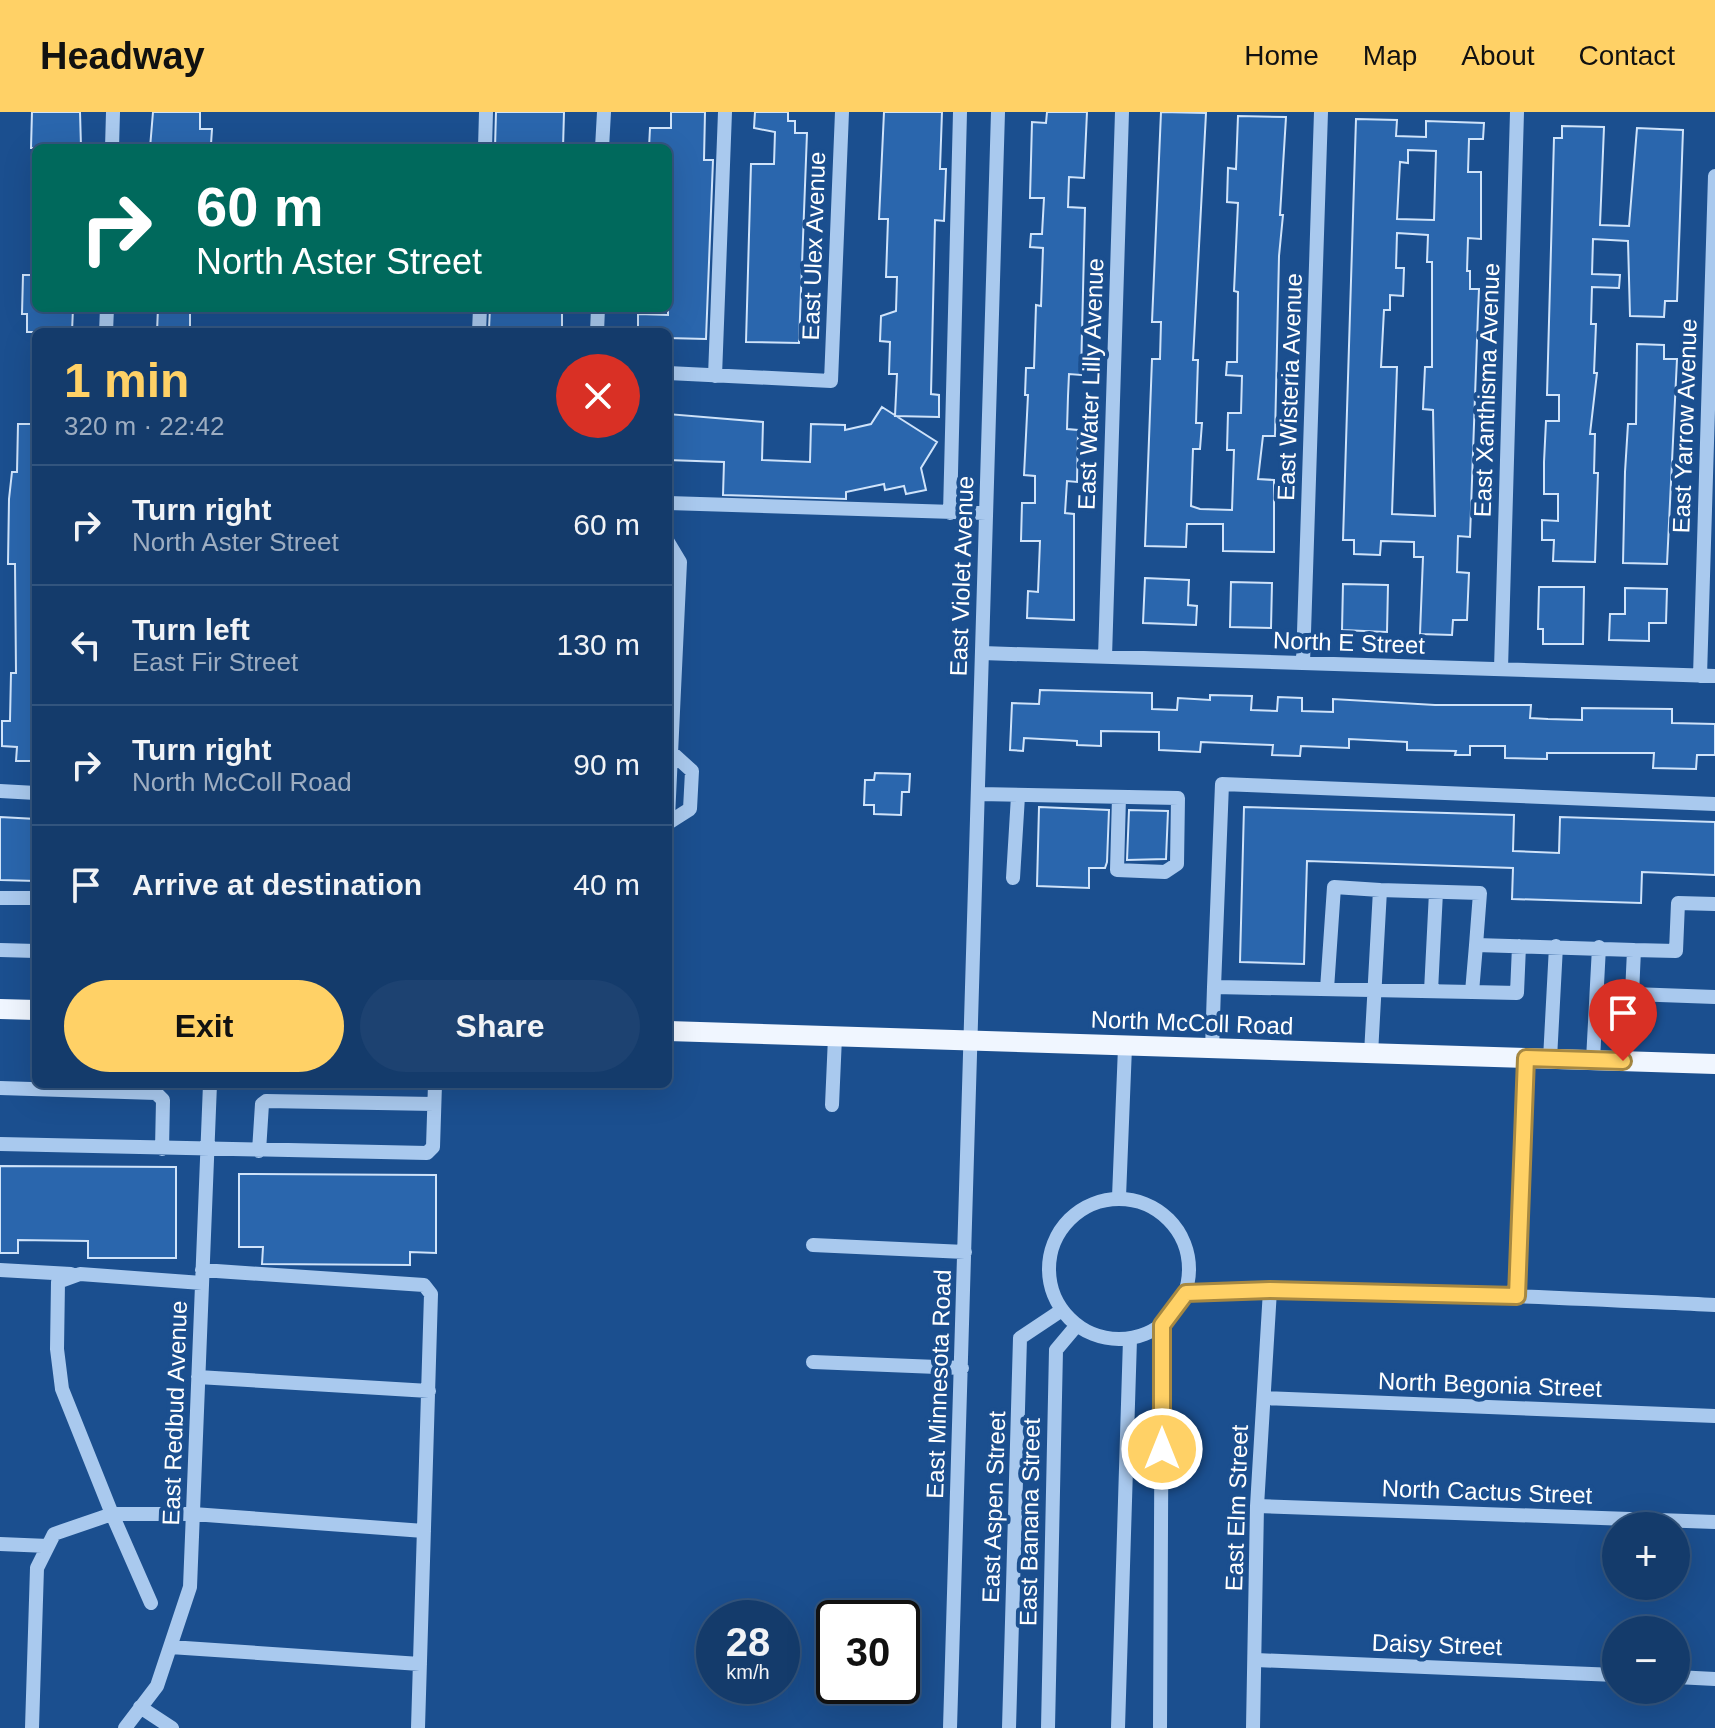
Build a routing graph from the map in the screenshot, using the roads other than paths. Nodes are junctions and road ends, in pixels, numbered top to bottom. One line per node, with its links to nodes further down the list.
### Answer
1 (113, 112): 11 (street)
2 (486, 112): 12 (street)
3 (604, 112): 13 (street)
4 (725, 112): 16 (street)
5 (842, 112): 16 (street, East Ulex Avenue)
6 (960, 112): 18 (street)
7 (998, 112): 19 (street, East Violet Avenue)
8 (1122, 112): 22 (street, East Water Lilly Avenue)
9 (1321, 112): 23 (street, East Wisteria Avenue)
10 (1517, 112): 24 (street, East Xanthisma Avenue)
11 (112, 144)
12 (485, 144)
13 (602, 144)
14 (1715, 176): 25 (street, East Yarrow Avenue)
15 (672, 373): 16 (street)
16 (715, 376)
17 (672, 503): 18 (street)
18 (950, 513): 19 (street)
19 (986, 513): 21 (street, East Violet Avenue)
20 (672, 549): 26 (street)
21 (982, 653): 22 (street, North E Street); 30 (street, East Violet Avenue)
22 (1105, 657): 23 (street, North E Street)
23 (1303, 663): 24 (street, North E Street)
24 (1501, 669): 25 (street, North E Street)
25 (1707, 676)
26 (672, 731)
27 (672, 753): 34 (street)
28 (0, 791): 29 (street)
29 (32, 793)
30 (979, 794): 31 (street); 58 (street, East Violet Avenue)
31 (1018, 796): 32 (street); 35 (street)
32 (1119, 797): 32 (street)
33 (1715, 804): 48 (street)
34 (672, 818)
35 (1013, 878)
36 (1380, 890): 37 (street); 49 (street); 50 (street)
37 (1436, 892): 41 (street); 51 (street)
38 (0, 898): 39 (street)
39 (32, 898)
40 (1715, 904): 46 (street)
41 (1476, 945): 42 (street); 52 (street)
42 (1519, 946): 43 (street); 52 (street)
43 (1556, 946): 44 (street); 63 (street)
44 (1599, 947): 46 (street); 64 (street)
45 (0, 950): 47 (street)
46 (1634, 950): 53 (street)
47 (32, 951)
48 (1214, 987): 49 (street); 60 (street)
49 (1327, 989): 50 (street)
50 (1375, 990): 51 (street); 61 (street)
51 (1431, 991): 52 (street)
52 (1472, 992)
53 (1715, 997)
54 (0, 1009): 55 (main road)
55 (32, 1010)
56 (672, 1031): 57 (main road, North McColl Road)
57 (835, 1037): 58 (main road, North McColl Road); 70 (street)
58 (972, 1042): 59 (main road, North McColl Road); 77 (street, East Minnesota Road)
59 (1125, 1047): 60 (main road, North McColl Road); 75 (street)
60 (1212, 1050): 61 (main road, North McColl Road)
61 (1371, 1054): 62 (main road, North McColl Road)
62 (1526, 1058): 63 (main road, North McColl Road); 83 (street)
63 (1550, 1059): 64 (main road, North McColl Road)
64 (1593, 1060): 65 (main road, North McColl Road)
65 (1715, 1064)
66 (0, 1088): 72 (street)
67 (210, 1088): 73 (street, East Redbud Avenue)
68 (435, 1088): 69 (street)
69 (434, 1104): 74 (street); 74 (street)
70 (832, 1105)
71 (0, 1144): 72 (street)
72 (162, 1149): 73 (street)
73 (207, 1151): 74 (street); 80 (street, East Redbud Avenue)
74 (259, 1151)
75 (1119, 1197): 82 (street); 85 (street)
76 (813, 1245): 77 (street)
77 (965, 1252): 90 (street, East Minnesota Road)
78 (0, 1270): 79 (street)
79 (80, 1274): 80 (street); 96 (street)
80 (202, 1276): 91 (street, East Redbud Avenue); 92 (street)
81 (1270, 1290): 82 (street); 83 (street); 93 (street, East Elm Street)
82 (1186, 1293): 87 (street)
83 (1517, 1296): 84 (street)
84 (1715, 1305)
85 (1062, 1310): 86 (street); 115 (street, East Aspen Street)
86 (1077, 1325): 88 (street); 116 (street, East Banana Street)
87 (1162, 1325): 88 (street); 118 (street)
88 (1130, 1339): 117 (street)
89 (813, 1362): 90 (street)
90 (962, 1368): 114 (street, East Minnesota Road)
91 (198, 1377): 92 (street); 97 (street, East Redbud Avenue)
92 (429, 1391): 99 (street)
93 (1264, 1398): 94 (street, North Begonia Street); 95 (street, East Elm Street)
94 (1715, 1416)
95 (1257, 1506): 98 (street, North Cactus Street); 104 (street, East Elm Street)
96 (112, 1514): 97 (street); 101 (street); 102 (street)
97 (193, 1514): 99 (street); 103 (street, East Redbud Avenue)
98 (1715, 1522)
99 (424, 1531): 105 (street)
100 (0, 1544): 101 (street)
101 (48, 1546): 110 (street)
102 (151, 1603)
103 (170, 1647): 105 (street); 109 (street, East Redbud Avenue)
104 (1256, 1660): 106 (street, Daisy Street); 119 (street, East Elm Street)
105 (420, 1664): 113 (street)
106 (1602, 1674)
107 (1690, 1678): 108 (street)
108 (1715, 1679)
109 (140, 1707): 111 (street, East Redbud Avenue); 112 (street)
110 (32, 1728)
111 (125, 1728)
112 (172, 1728)
113 (418, 1728)
114 (950, 1728)
115 (1009, 1728)
116 (1048, 1728)
117 (1118, 1728)
118 (1160, 1728)
119 (1253, 1728)

